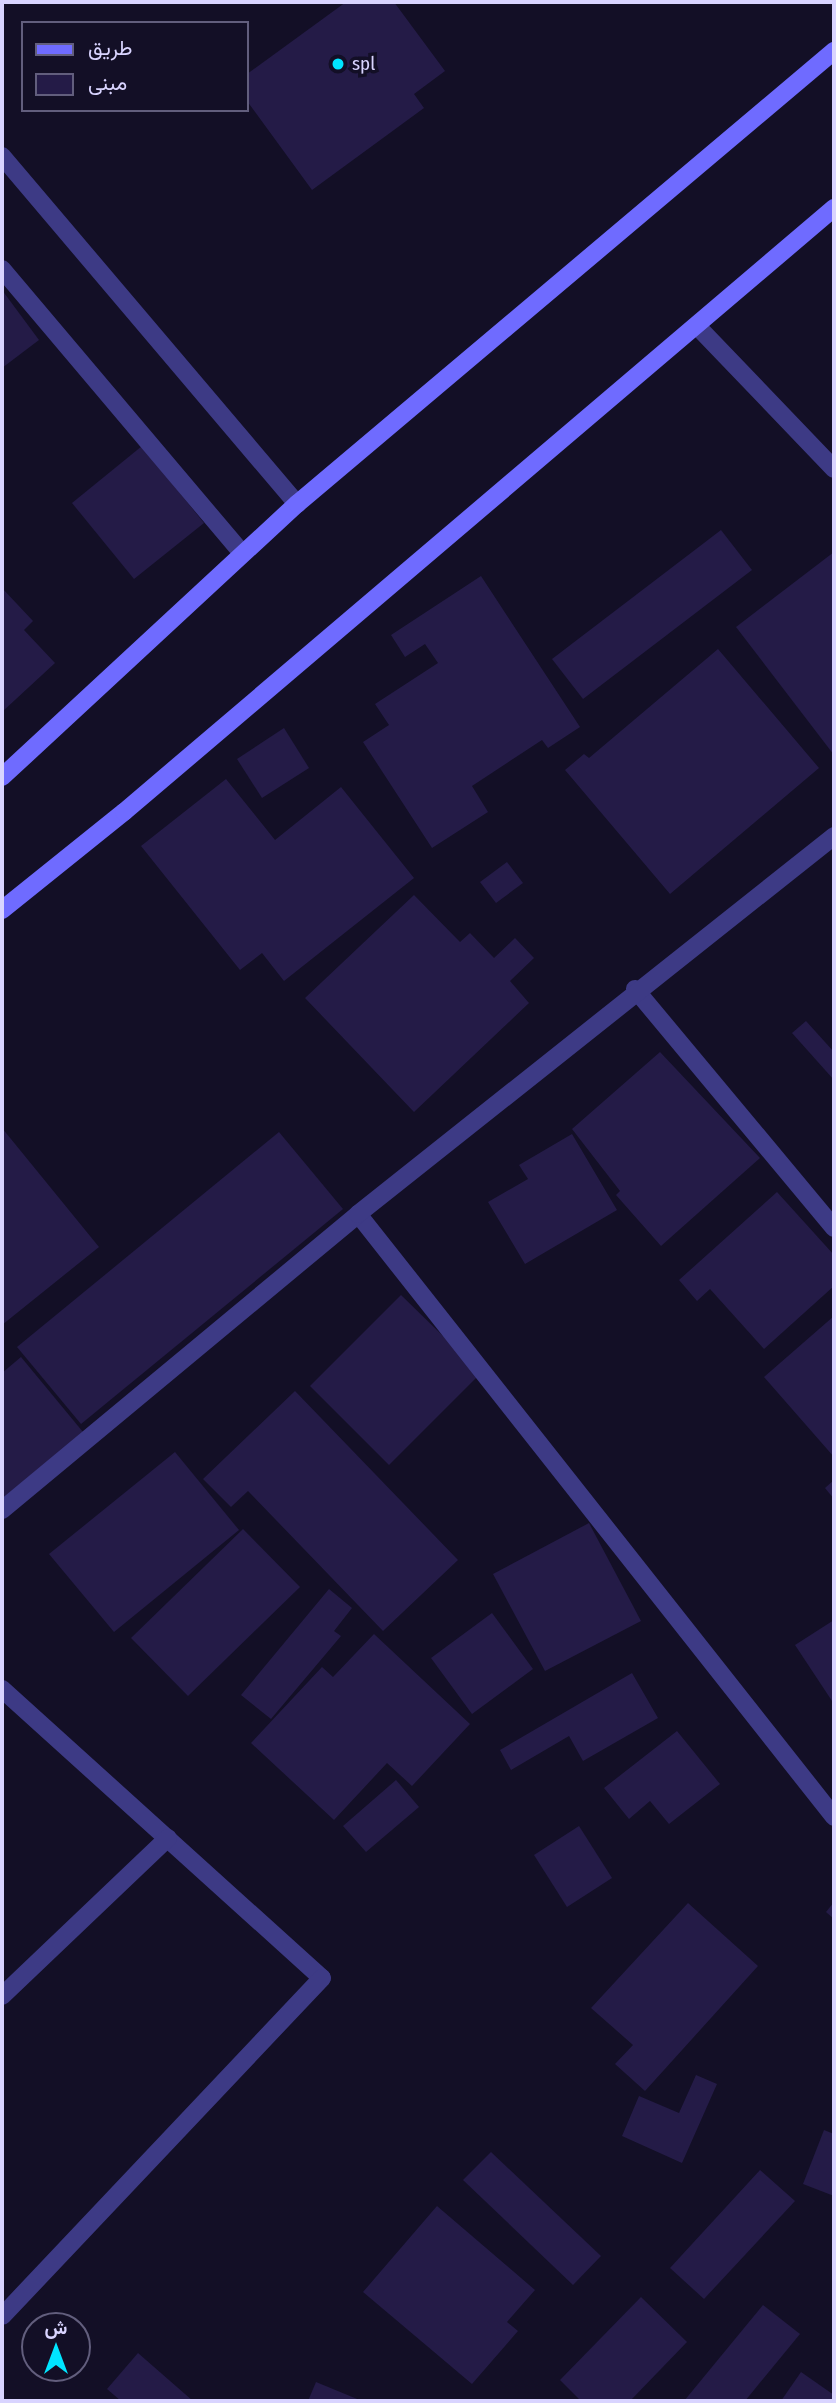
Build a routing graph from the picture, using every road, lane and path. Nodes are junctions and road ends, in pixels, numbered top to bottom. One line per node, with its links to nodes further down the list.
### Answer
1 (834, 51): 7 (street)
2 (2, 156): 7 (street)
3 (834, 208): 5 (street)
4 (2, 269): 8 (street)
5 (697, 327): 6 (street); 11 (street)
6 (834, 469)
7 (297, 504): 8 (street)
8 (242, 553): 9 (street)
9 (2, 777)
10 (834, 836): 12 (street)
11 (2, 910)
12 (635, 989): 13 (street); 14 (street)
13 (358, 1214): 15 (street); 17 (street)
14 (834, 1228)
15 (2, 1510)
16 (2, 1689): 18 (street)
17 (834, 1817)
18 (167, 1838): 19 (street); 20 (street)
19 (2, 1996)
20 (2, 2316)

